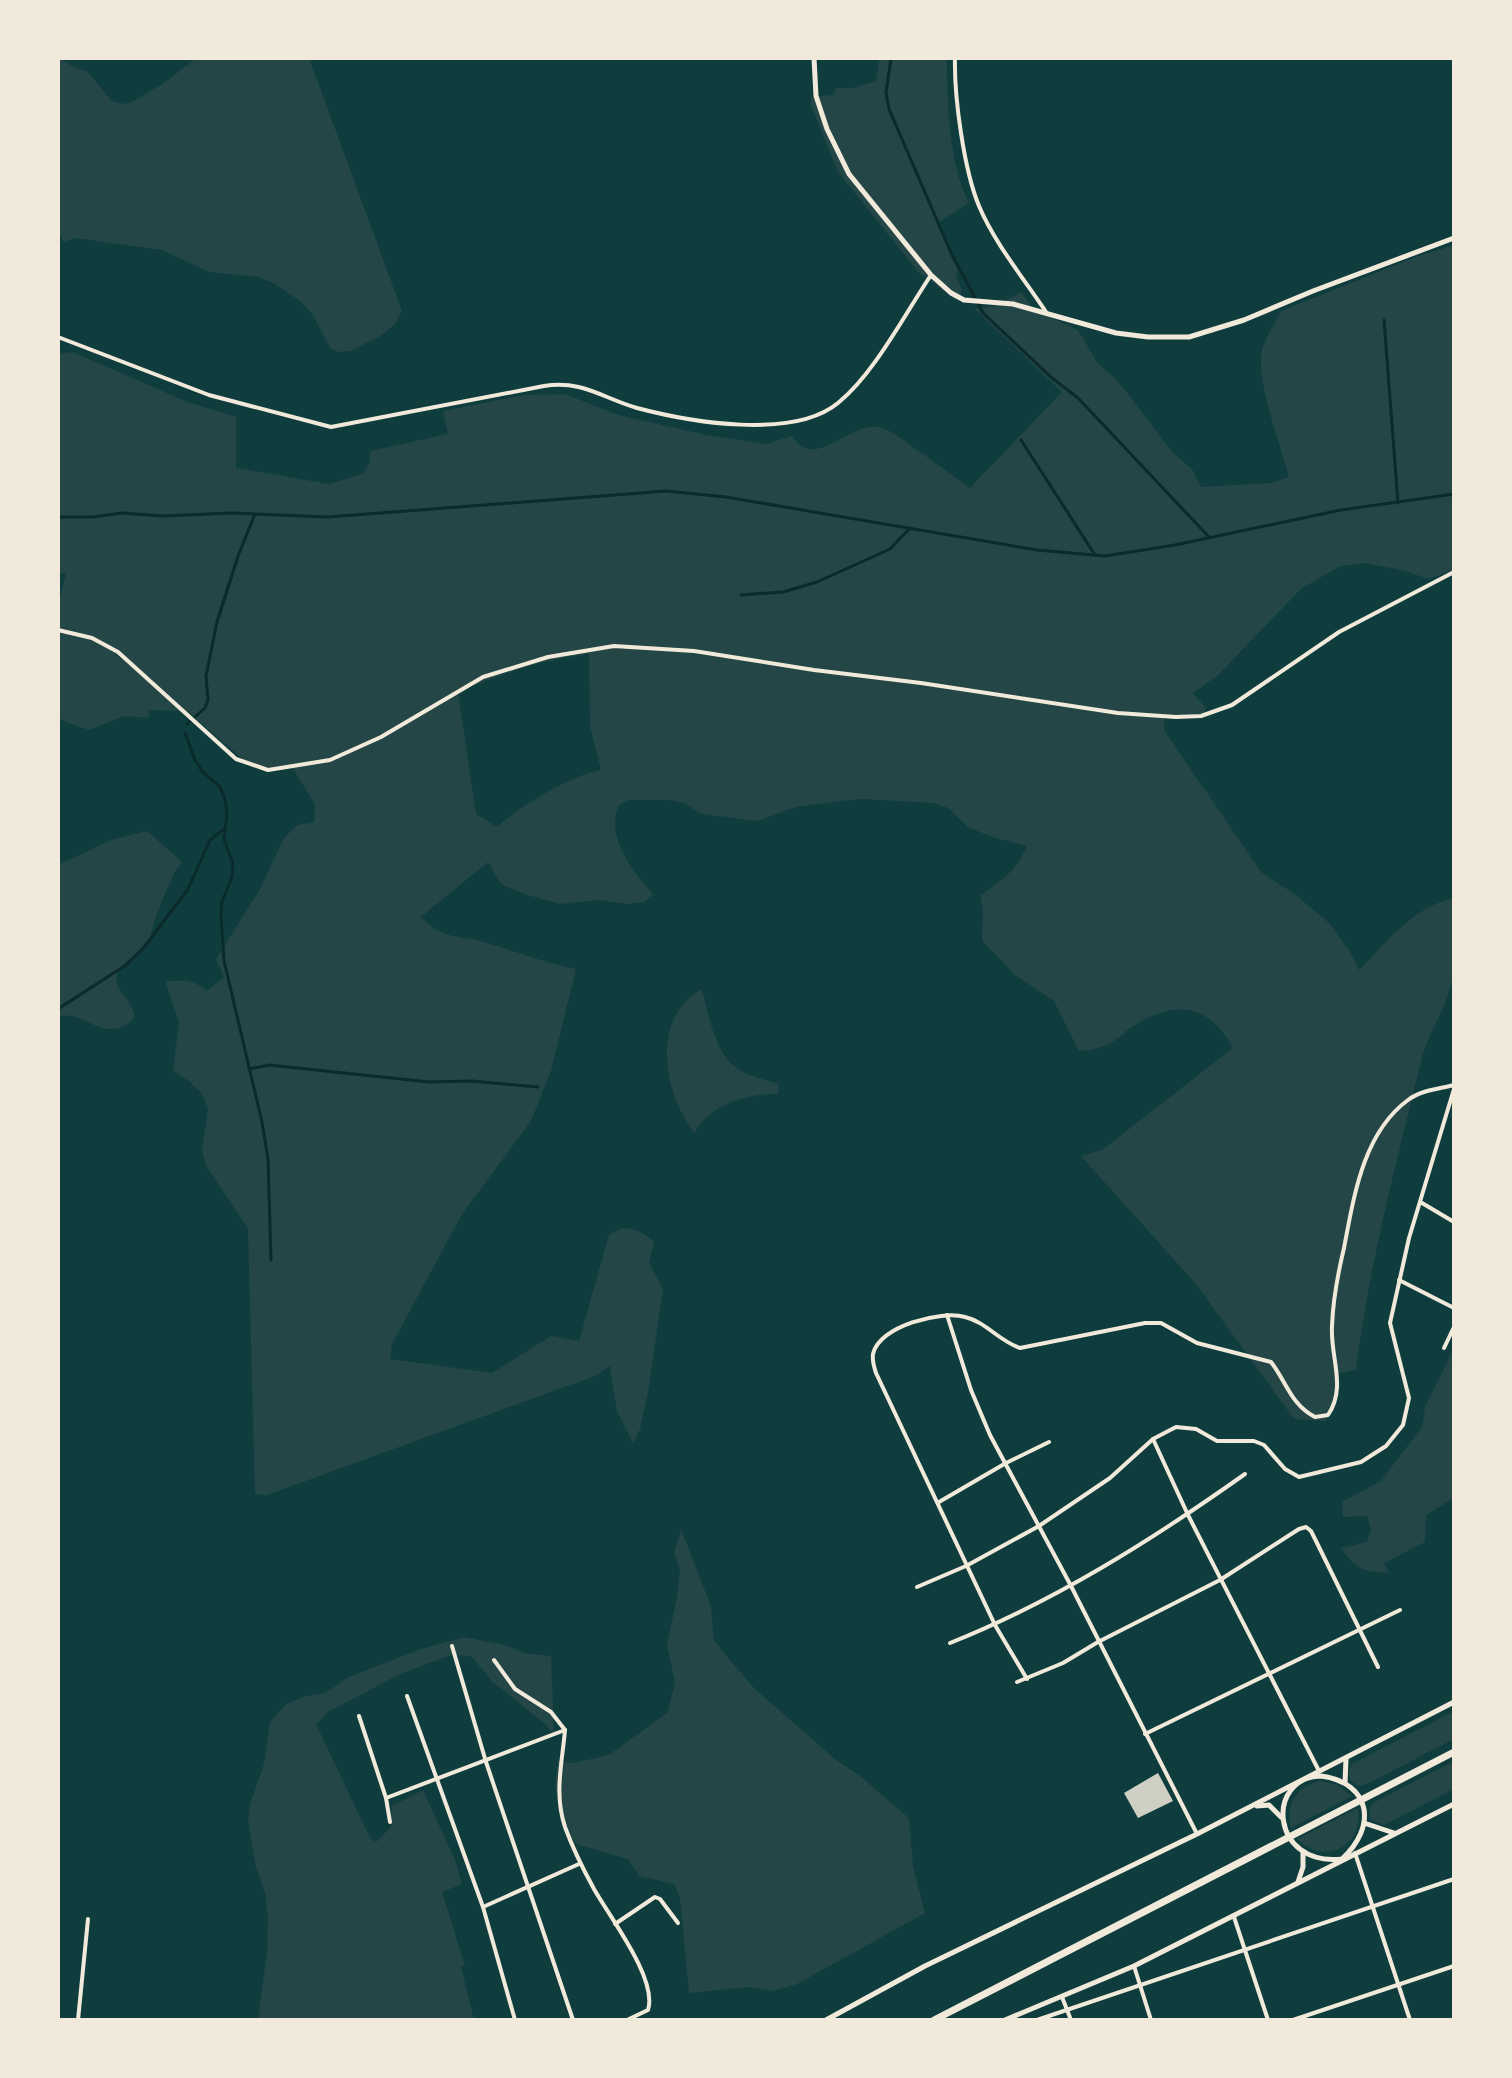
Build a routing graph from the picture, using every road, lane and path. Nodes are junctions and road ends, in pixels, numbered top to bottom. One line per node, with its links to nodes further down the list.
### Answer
1 (814, 58): 4 (street)
2 (955, 58): 5 (street)
3 (1454, 238): 5 (street)
4 (931, 275): 5 (street); 6 (street)
5 (1046, 312)
6 (58, 337)
7 (1454, 572): 8 (street)
8 (58, 630)
9 (1454, 1087): 10 (street); 14 (street)
10 (1421, 1202): 11 (street); 12 (street)
11 (1454, 1222)
12 (1399, 1280): 13 (street); 17 (street)
13 (1454, 1308)
14 (947, 1315): 19 (street); 21 (street)
15 (1454, 1327): 16 (street)
16 (1444, 1348)
17 (1153, 1439): 22 (street); 23 (street)
18 (1049, 1442): 19 (street)
19 (1006, 1463): 21 (street); 23 (street)
20 (1245, 1474): 22 (street)
21 (938, 1503): 24 (street)
22 (1188, 1515): 25 (street); 26 (street)
23 (1039, 1526): 24 (street); 26 (street)
24 (966, 1566): 27 (street); 29 (street)
25 (1220, 1580): 30 (street); 31 (street); 36 (street)
26 (1071, 1586): 29 (street); 31 (street)
27 (917, 1587)
28 (1400, 1610): 30 (street)
29 (995, 1625): 32 (street); 37 (street)
30 (1358, 1630): 35 (street); 36 (street)
31 (1098, 1642): 37 (street); 43 (street)
32 (950, 1643)
33 (452, 1646): 46 (street)
34 (494, 1660): 42 (street)
35 (1378, 1667)
36 (1268, 1672): 43 (street); 47 (street)
37 (1027, 1679): 38 (street)
38 (1017, 1682)
39 (407, 1696): 49 (street)
40 (1454, 1702): 45 (street)
41 (359, 1716): 51 (street)
42 (565, 1730): 46 (street); 64 (street)
43 (1145, 1734): 59 (street)
44 (1454, 1752): 52 (highway)
45 (1346, 1758): 47 (street); 50 (street)
46 (486, 1762): 49 (street); 67 (street)
47 (1319, 1771): 48 (street)
48 (1305, 1778): 50 (street); 54 (street); 57 (street)
49 (436, 1779): 51 (street); 68 (street)
50 (1345, 1783): 52 (street)
51 (386, 1798): 55 (street)
52 (1362, 1800): 56 (street); 60 (highway)
53 (1454, 1804): 58 (street)
54 (1248, 1807): 57 (street); 59 (street)
55 (390, 1822)
56 (1364, 1823): 58 (street); 63 (street)
57 (1283, 1824): 60 (street)
58 (1395, 1833): 62 (street)
59 (1197, 1834): 85 (street)
60 (1289, 1838): 61 (street); 86 (highway)
61 (1303, 1852): 63 (street); 66 (street)
62 (1355, 1853): 63 (street); 69 (street)
63 (1342, 1859): 66 (street)
64 (580, 1863): 67 (street); 73 (street)
65 (1454, 1879): 69 (street)
66 (1298, 1882): 70 (street)
67 (529, 1887): 68 (street); 83 (street)
68 (483, 1907): 82 (street)
69 (1372, 1907): 74 (street); 78 (street)
70 (1234, 1917): 74 (street); 75 (street)
71 (88, 1919): 81 (street)
72 (678, 1923): 73 (street)
73 (615, 1924): 84 (street)
74 (1243, 1949): 77 (street); 91 (street)
75 (1134, 1966): 77 (street); 79 (street)
76 (1454, 1966): 78 (street)
77 (1140, 1985): 80 (street); 90 (street)
78 (1398, 1986): 92 (street); 93 (street)
79 (1062, 1997): 80 (street); 87 (street)
80 (1067, 2009): 88 (street); 89 (street)
81 (78, 2020)
82 (515, 2020)
83 (573, 2020)
84 (627, 2020)
85 (826, 2020)
86 (934, 2020)
87 (1005, 2020)
88 (1037, 2020)
89 (1071, 2020)
90 (1151, 2020)
91 (1268, 2020)
92 (1293, 2020)
93 (1410, 2020)

